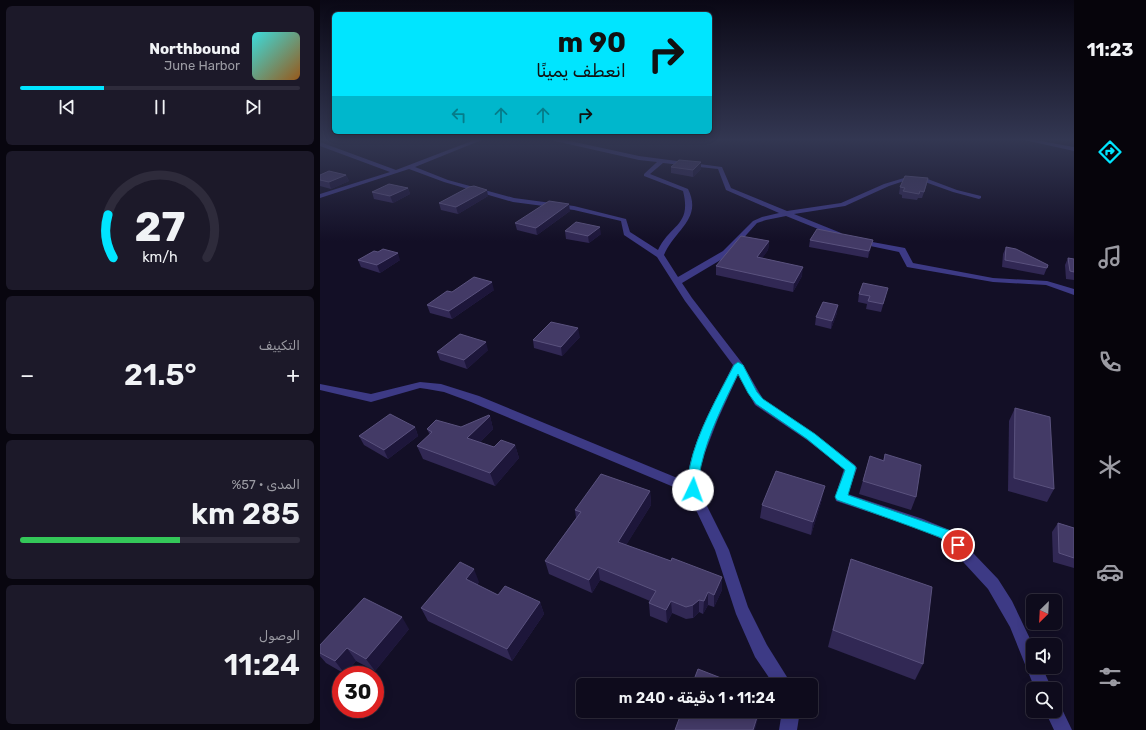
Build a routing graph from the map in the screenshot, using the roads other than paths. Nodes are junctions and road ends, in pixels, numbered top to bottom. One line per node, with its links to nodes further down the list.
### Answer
1 (393, 173): 5 (street)
2 (426, 173): 8 (street)
3 (648, 173): 8 (street)
4 (722, 173): 7 (street)
5 (320, 196)
6 (979, 197): 7 (street)
7 (788, 214): 9 (street); 10 (street)
8 (660, 255): 9 (street)
9 (677, 282): 11 (street)
10 (1074, 292)
11 (738, 365): 13 (street); 14 (street)
12 (320, 387): 13 (street)
13 (693, 490): 15 (street)
14 (1026, 648)
15 (779, 678)
16 (790, 718): 18 (street)
17 (1057, 718): 19 (street)
18 (788, 730)
19 (1063, 730)

